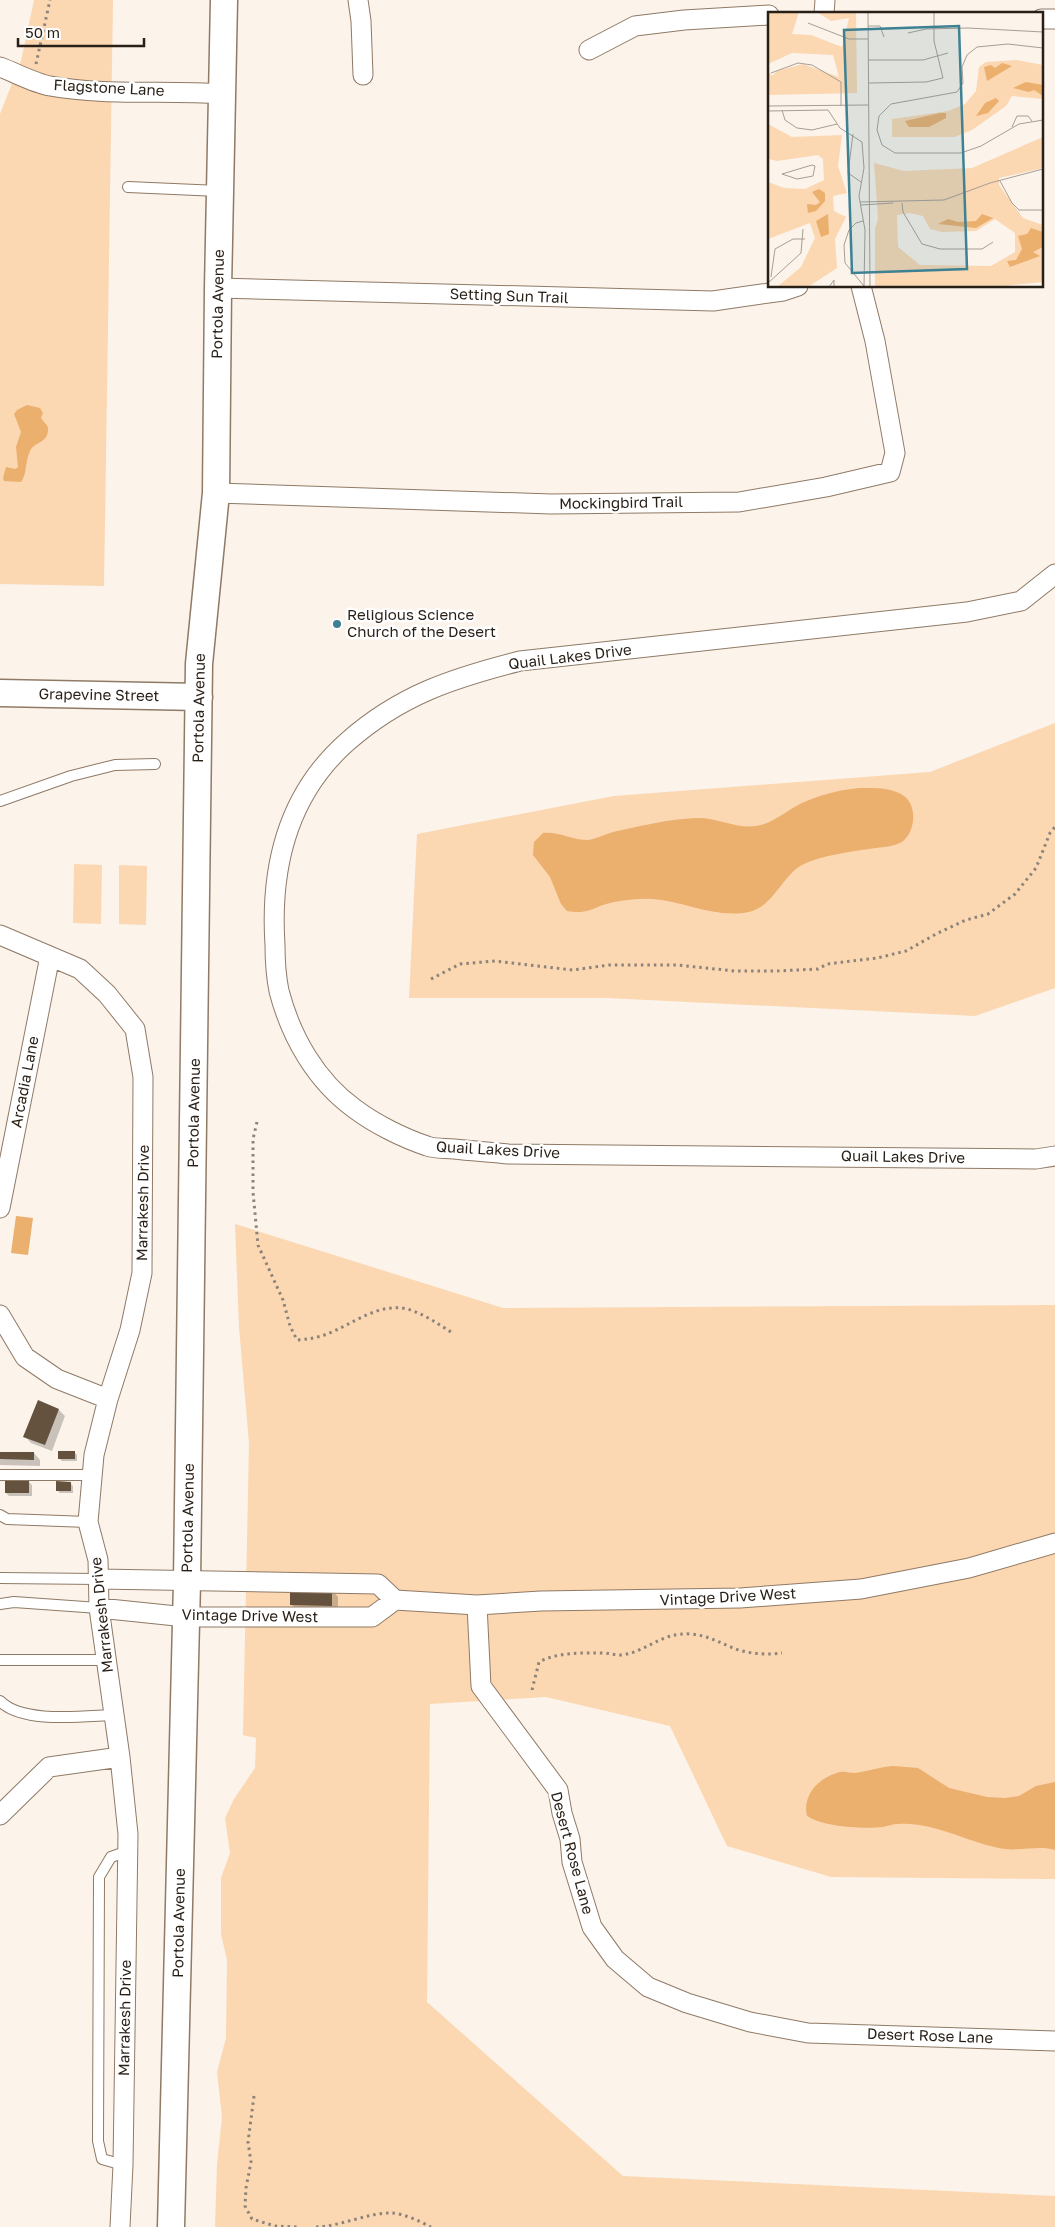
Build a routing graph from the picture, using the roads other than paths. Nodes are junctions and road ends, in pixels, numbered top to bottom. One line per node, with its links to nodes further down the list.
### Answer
1 (224, 0): 9 (street, Portola Avenue)
2 (358, 0): 8 (street)
3 (768, 15): 6 (street)
4 (1042, 19): 5 (street)
5 (1055, 19)
6 (589, 50)
7 (0, 67): 9 (street, Flagstone Lane)
8 (363, 75)
9 (222, 94): 11 (street, Portola Avenue)
10 (128, 187): 11 (lane)
11 (220, 191): 12 (street, Portola Avenue)
12 (218, 288): 13 (street, Setting Sun Trail); 15 (street, Portola Avenue)
13 (792, 288)
14 (861, 288): 15 (street, Mockingbird Trail)
15 (216, 493): 18 (street, Portola Avenue)
16 (1055, 574): 23 (street, Quail Lakes Drive)
17 (0, 693): 18 (street, Grapevine Street)
18 (199, 697): 34 (street, Portola Avenue)
19 (155, 764): 20 (lane)
20 (0, 800)
21 (0, 935): 22 (street, Marrakesh Drive)
22 (50, 956): 24 (street, Arcadia Lane); 26 (street, Marrakesh Drive)
23 (1055, 1156)
24 (0, 1208)
25 (0, 1315): 26 (street)
26 (108, 1398): 28 (street, Marrakesh Drive)
27 (0, 1475): 28 (lane)
28 (92, 1475): 30 (street, Marrakesh Drive)
29 (0, 1515): 30 (lane)
30 (88, 1522): 33 (street, Marrakesh Drive)
31 (1055, 1542): 37 (street, Vintage Drive West)
32 (0, 1578): 33 (lane)
33 (99, 1579): 34 (street); 38 (street, Marrakesh Drive)
34 (187, 1582): 35 (street); 39 (street, Portola Avenue)
35 (395, 1600): 37 (street, Vintage Drive West); 39 (street, Vintage Drive West)
36 (0, 1604): 38 (lane)
37 (477, 1605): 47 (street, Desert Rose Lane)
38 (99, 1608): 39 (street, Vintage Drive West); 41 (street, Marrakesh Drive)
39 (186, 1617): 50 (street, Portola Avenue)
40 (0, 1660): 41 (lane)
41 (106, 1660): 43 (street, Marrakesh Drive)
42 (0, 1701): 43 (lane)
43 (114, 1716): 44 (street, Marrakesh Drive)
44 (120, 1757): 45 (street); 46 (street, Marrakesh Drive)
45 (0, 1815)
46 (128, 1851): 48 (street, Marrakesh Drive); 48 (lane)
47 (1055, 2041)
48 (123, 2165): 49 (street, Marrakesh Drive)
49 (120, 2227)
50 (172, 2227)

